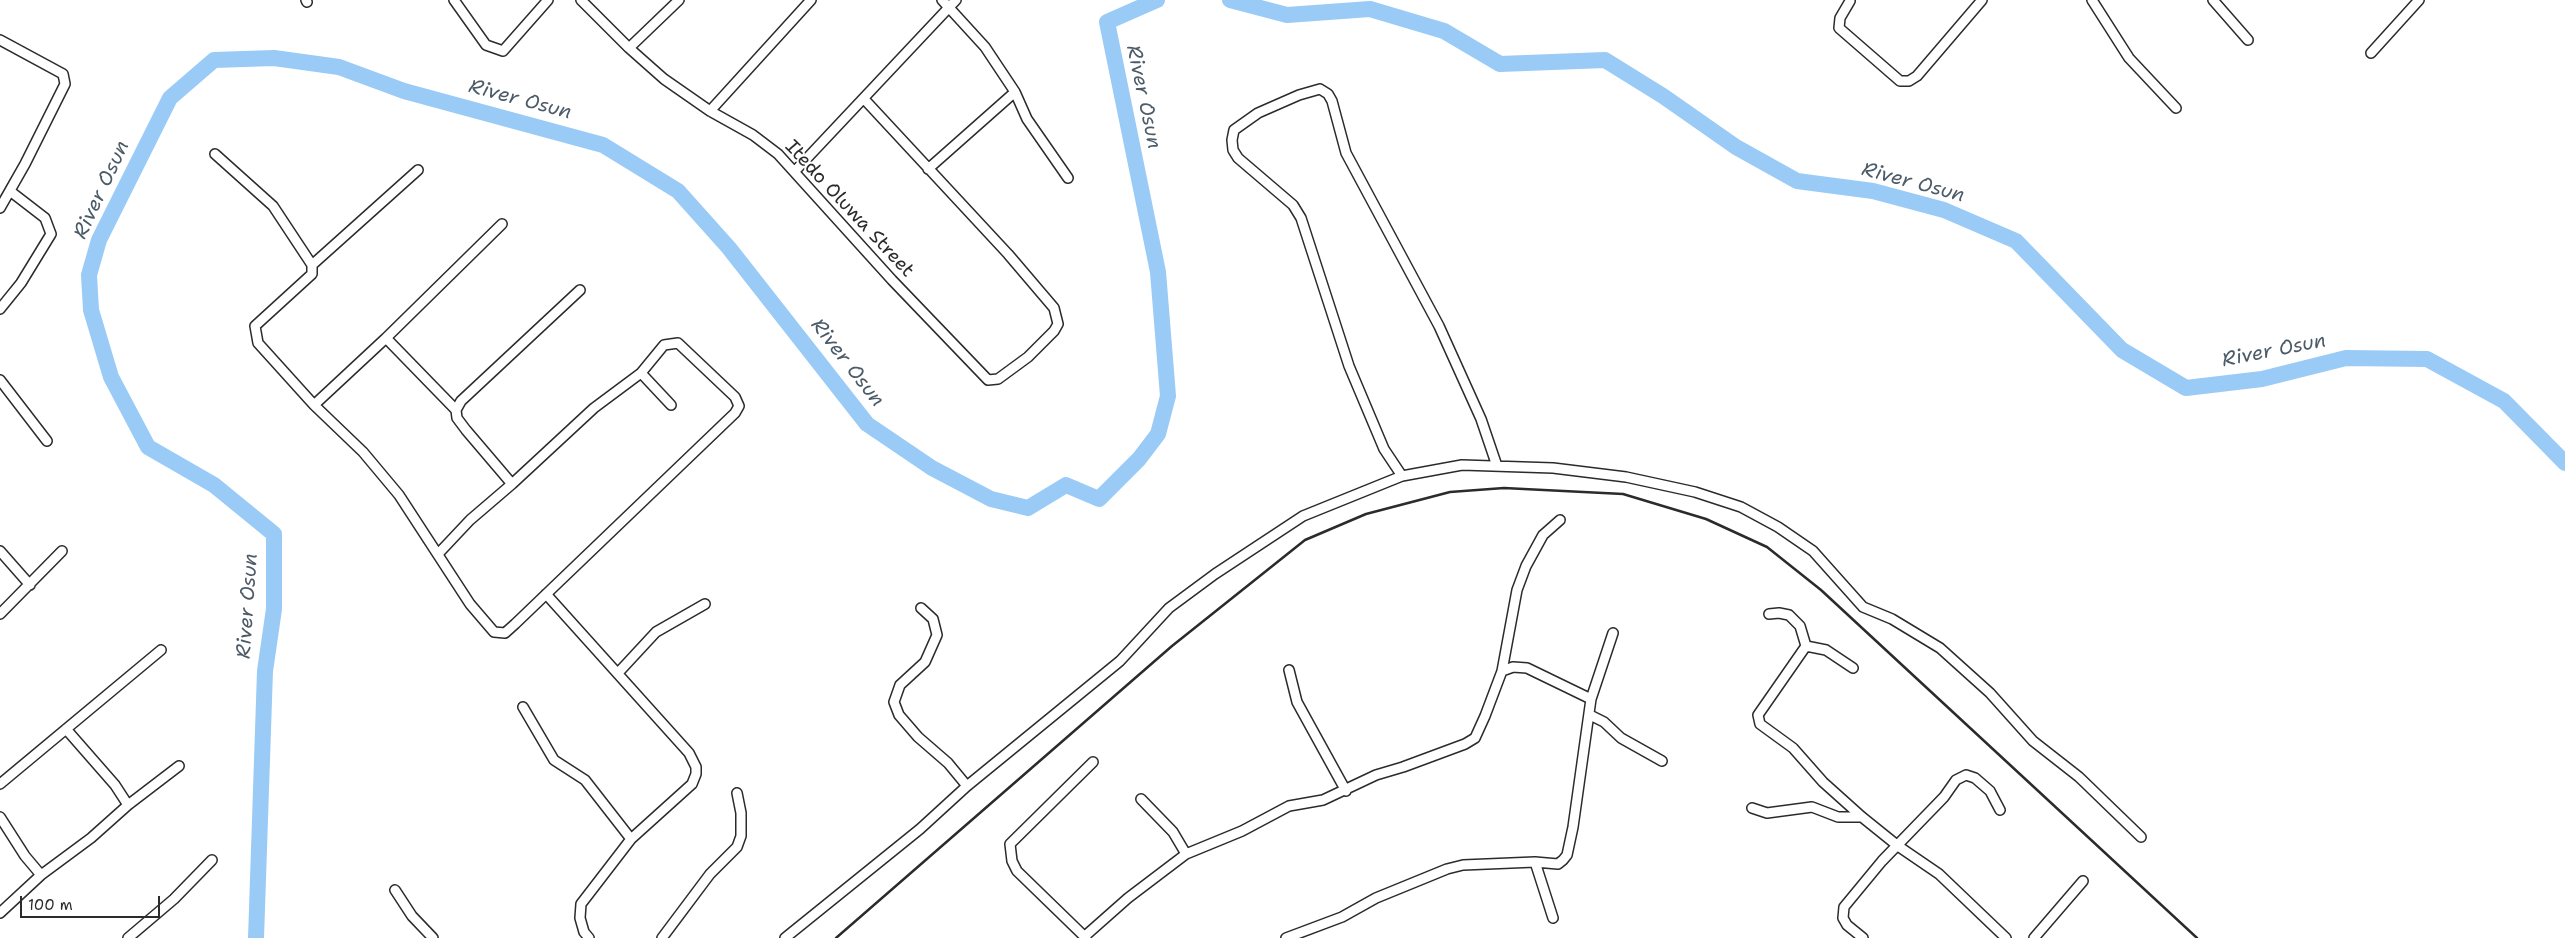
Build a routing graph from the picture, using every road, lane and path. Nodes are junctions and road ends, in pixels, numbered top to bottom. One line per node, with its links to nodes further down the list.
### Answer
1 (454, 0): 2 (street)
2 (548, 0)
3 (581, 0): 16 (street, Itedo Oluwa Street)
4 (679, 0): 16 (street)
5 (811, 0): 21 (street)
6 (942, 0): 13 (street)
7 (956, 0): 13 (street)
8 (1850, 0): 9 (street)
9 (1982, 0)
10 (2092, 0): 20 (street)
11 (2213, 0): 15 (street)
12 (2419, 0): 17 (street)
13 (951, 8): 18 (street); 19 (street)
14 (0, 40): 27 (street)
15 (2248, 40)
16 (629, 48): 21 (street, Itedo Oluwa Street)
17 (2370, 54)
18 (1015, 92): 23 (street); 26 (street)
19 (864, 100): 23 (street); 25 (street)
20 (2176, 108)
21 (710, 111): 25 (street, Itedo Oluwa Street)
22 (215, 154): 30 (street)
23 (928, 169): 25 (street, Itedo Oluwa Street)
24 (418, 170): 30 (street)
25 (795, 171)
26 (1068, 178)
27 (10, 191): 28 (street); 32 (street)
28 (0, 208)
29 (502, 224): 33 (street)
30 (312, 265): 36 (street)
31 (580, 290): 38 (street)
32 (0, 309)
33 (386, 338): 36 (street); 38 (street)
34 (641, 373): 37 (street); 42 (street); 48 (street)
35 (0, 380): 39 (street)
36 (314, 405): 46 (street)
37 (671, 405)
38 (456, 410): 42 (street)
39 (47, 442)
40 (1497, 466): 41 (street); 41 (street); 77 (street)
41 (1402, 476): 68 (street)
42 (512, 484): 46 (street)
43 (1560, 520): 58 (street)
44 (0, 551): 47 (street)
45 (62, 551): 47 (street)
46 (438, 554): 48 (street)
47 (30, 585): 51 (street)
48 (546, 594): 59 (street)
49 (705, 604): 59 (street)
50 (921, 608): 68 (street)
51 (0, 614)
52 (1769, 614): 54 (street)
53 (1613, 633): 60 (street)
54 (1806, 646): 56 (street); 76 (street)
55 (162, 650): 63 (street)
56 (1852, 668)
57 (1289, 670): 69 (street)
58 (1502, 671): 60 (street); 69 (street)
59 (618, 673): 78 (street)
60 (1591, 700): 62 (street)
61 (523, 707): 78 (street)
62 (1590, 715): 64 (street); 82 (street)
63 (66, 729): 67 (street); 72 (street)
64 (1662, 761)
65 (1093, 762): 88 (street)
66 (179, 766): 72 (street)
67 (0, 784)
68 (967, 786): 93 (street)
69 (1346, 791): 80 (street)
70 (737, 794): 92 (street)
71 (1141, 800): 80 (street)
72 (128, 805): 83 (street)
73 (1752, 808): 76 (street)
74 (2000, 810): 79 (street)
75 (0, 817): 83 (street)
76 (1862, 817): 79 (street)
77 (2141, 837)
78 (631, 839): 91 (street)
79 (1898, 846): 95 (street); 96 (street)
80 (1186, 854): 88 (street)
81 (212, 860): 89 (street)
82 (1535, 862): 87 (street); 94 (street)
83 (41, 875): 86 (street)
84 (2083, 881): 97 (street)
85 (395, 890): 90 (street)
86 (0, 913)
87 (1553, 918)
88 (1085, 937)
89 (128, 938)
90 (433, 938)
91 (589, 938)
92 (662, 938)
93 (786, 938)
94 (1286, 938)
95 (1863, 938)
96 (2006, 938)
97 (2034, 938)

